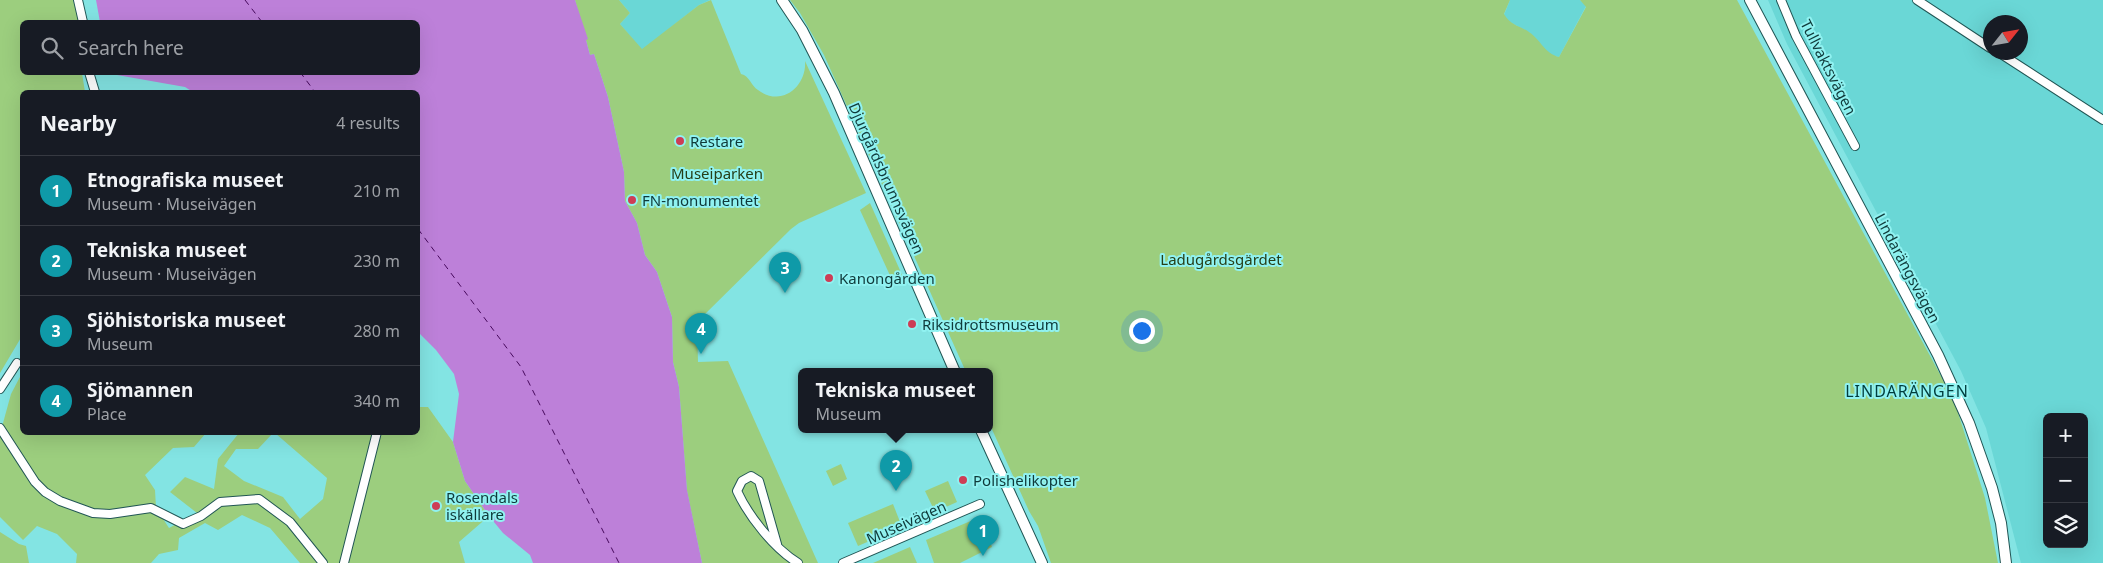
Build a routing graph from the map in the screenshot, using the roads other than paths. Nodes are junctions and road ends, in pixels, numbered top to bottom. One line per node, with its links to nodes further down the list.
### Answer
1 (78, 0): 6 (street)
2 (782, 0): 14 (street, Djurgårdsbrunnsvägen)
3 (1750, 0): 26 (street, Lindarängsvägen)
4 (1781, 0): 12 (street, Tullvaktsvägen)
5 (1917, 0): 7 (street)
6 (83, 20)
7 (1983, 43)
8 (2010, 60): 11 (street)
9 (89, 75): 10 (street)
10 (94, 90)
11 (2103, 120)
12 (1855, 146)
13 (16, 363): 15 (street)
14 (953, 368)
15 (0, 389)
16 (0, 428): 21 (street)
17 (982, 433): 25 (street)
18 (376, 435): 22 (street)
19 (980, 504): 24 (street, Museivägen)
20 (777, 544): 20 (street); 23 (street)
21 (323, 563)
22 (344, 563)
23 (798, 563)
24 (843, 563)
25 (1042, 563)
26 (2006, 563)

